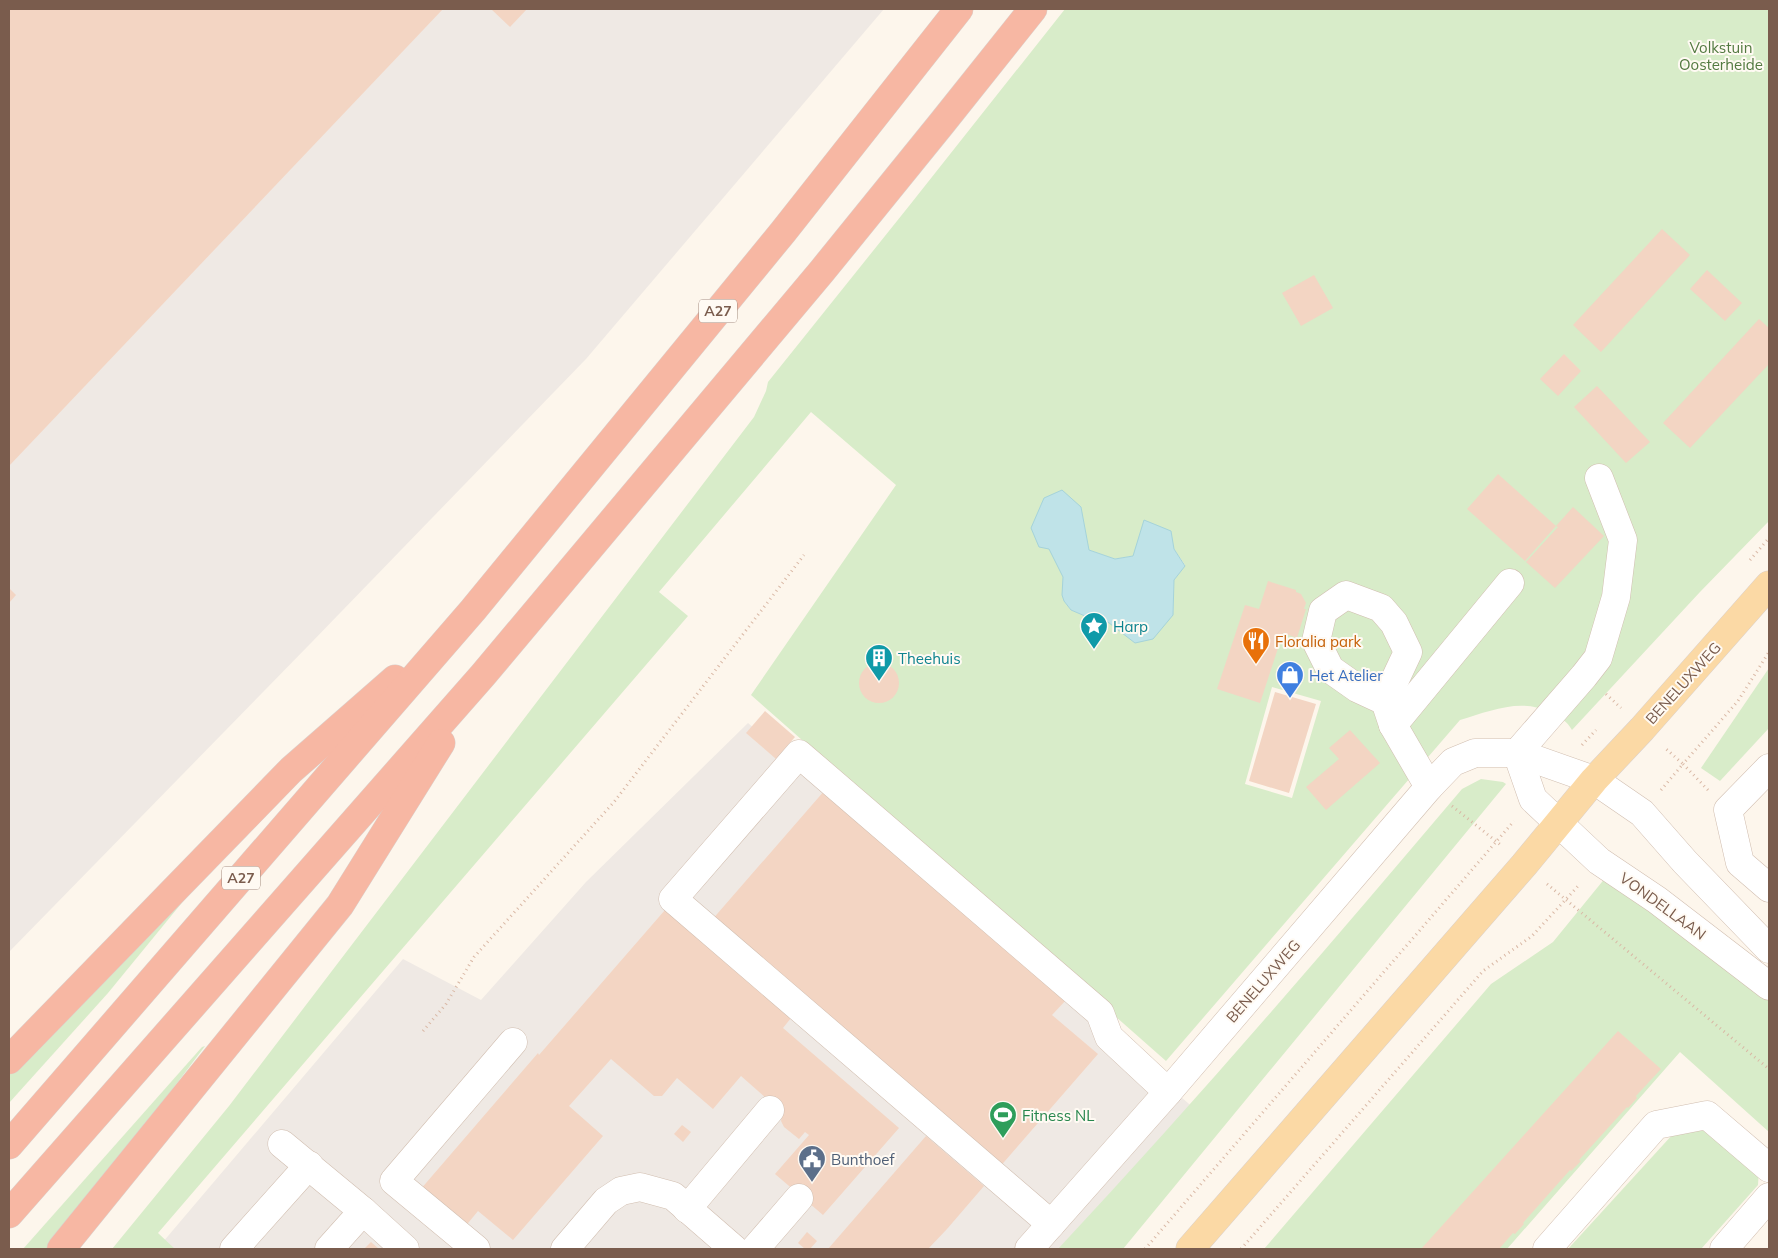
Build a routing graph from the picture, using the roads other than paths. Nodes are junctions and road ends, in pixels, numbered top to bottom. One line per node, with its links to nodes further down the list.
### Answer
1 (959, 9): 6 (highway, A27)
2 (1033, 9): 7 (highway)
3 (1599, 478): 8 (street)
4 (1510, 583): 11 (street)
5 (1769, 585): 10 (main road, BENELUXWEG)
6 (473, 610): 17 (highway, A27); 21 (highway, A27)
7 (483, 676): 28 (highway); 30 (highway)
8 (1517, 753): 10 (street, BENELUXWEG); 11 (street, BENELUXWEG); 12 (street)
9 (1769, 768): 13 (street)
10 (1594, 780): 12 (main road, BENELUXWEG); 14 (street)
11 (1429, 787): 18 (street, BENELUXWEG)
12 (1558, 823): 15 (street, VONDELLAAN); 39 (main road, BENELUXWEG)
13 (1769, 888)
14 (1769, 949)
15 (1769, 986)
16 (513, 1042): 34 (street)
17 (9, 1060)
18 (1168, 1092): 29 (street, BENELUXWEG); 29 (street)
19 (770, 1110): 26 (street)
20 (282, 1144): 22 (street)
21 (9, 1146)
22 (309, 1166): 27 (street); 31 (street)
23 (1769, 1168): 40 (street)
24 (1769, 1197): 41 (street)
25 (799, 1198): 37 (street)
26 (687, 1209): 35 (street); 36 (street)
27 (363, 1211): 32 (street); 33 (street)
28 (9, 1214)
29 (1051, 1224): 38 (street, BENELUXWEG)
30 (61, 1249)
31 (234, 1249)
32 (329, 1249)
33 (405, 1249)
34 (476, 1249)
35 (565, 1249)
36 (734, 1249)
37 (755, 1249)
38 (1029, 1249)
39 (1190, 1249)
40 (1547, 1249)
41 (1724, 1249)

